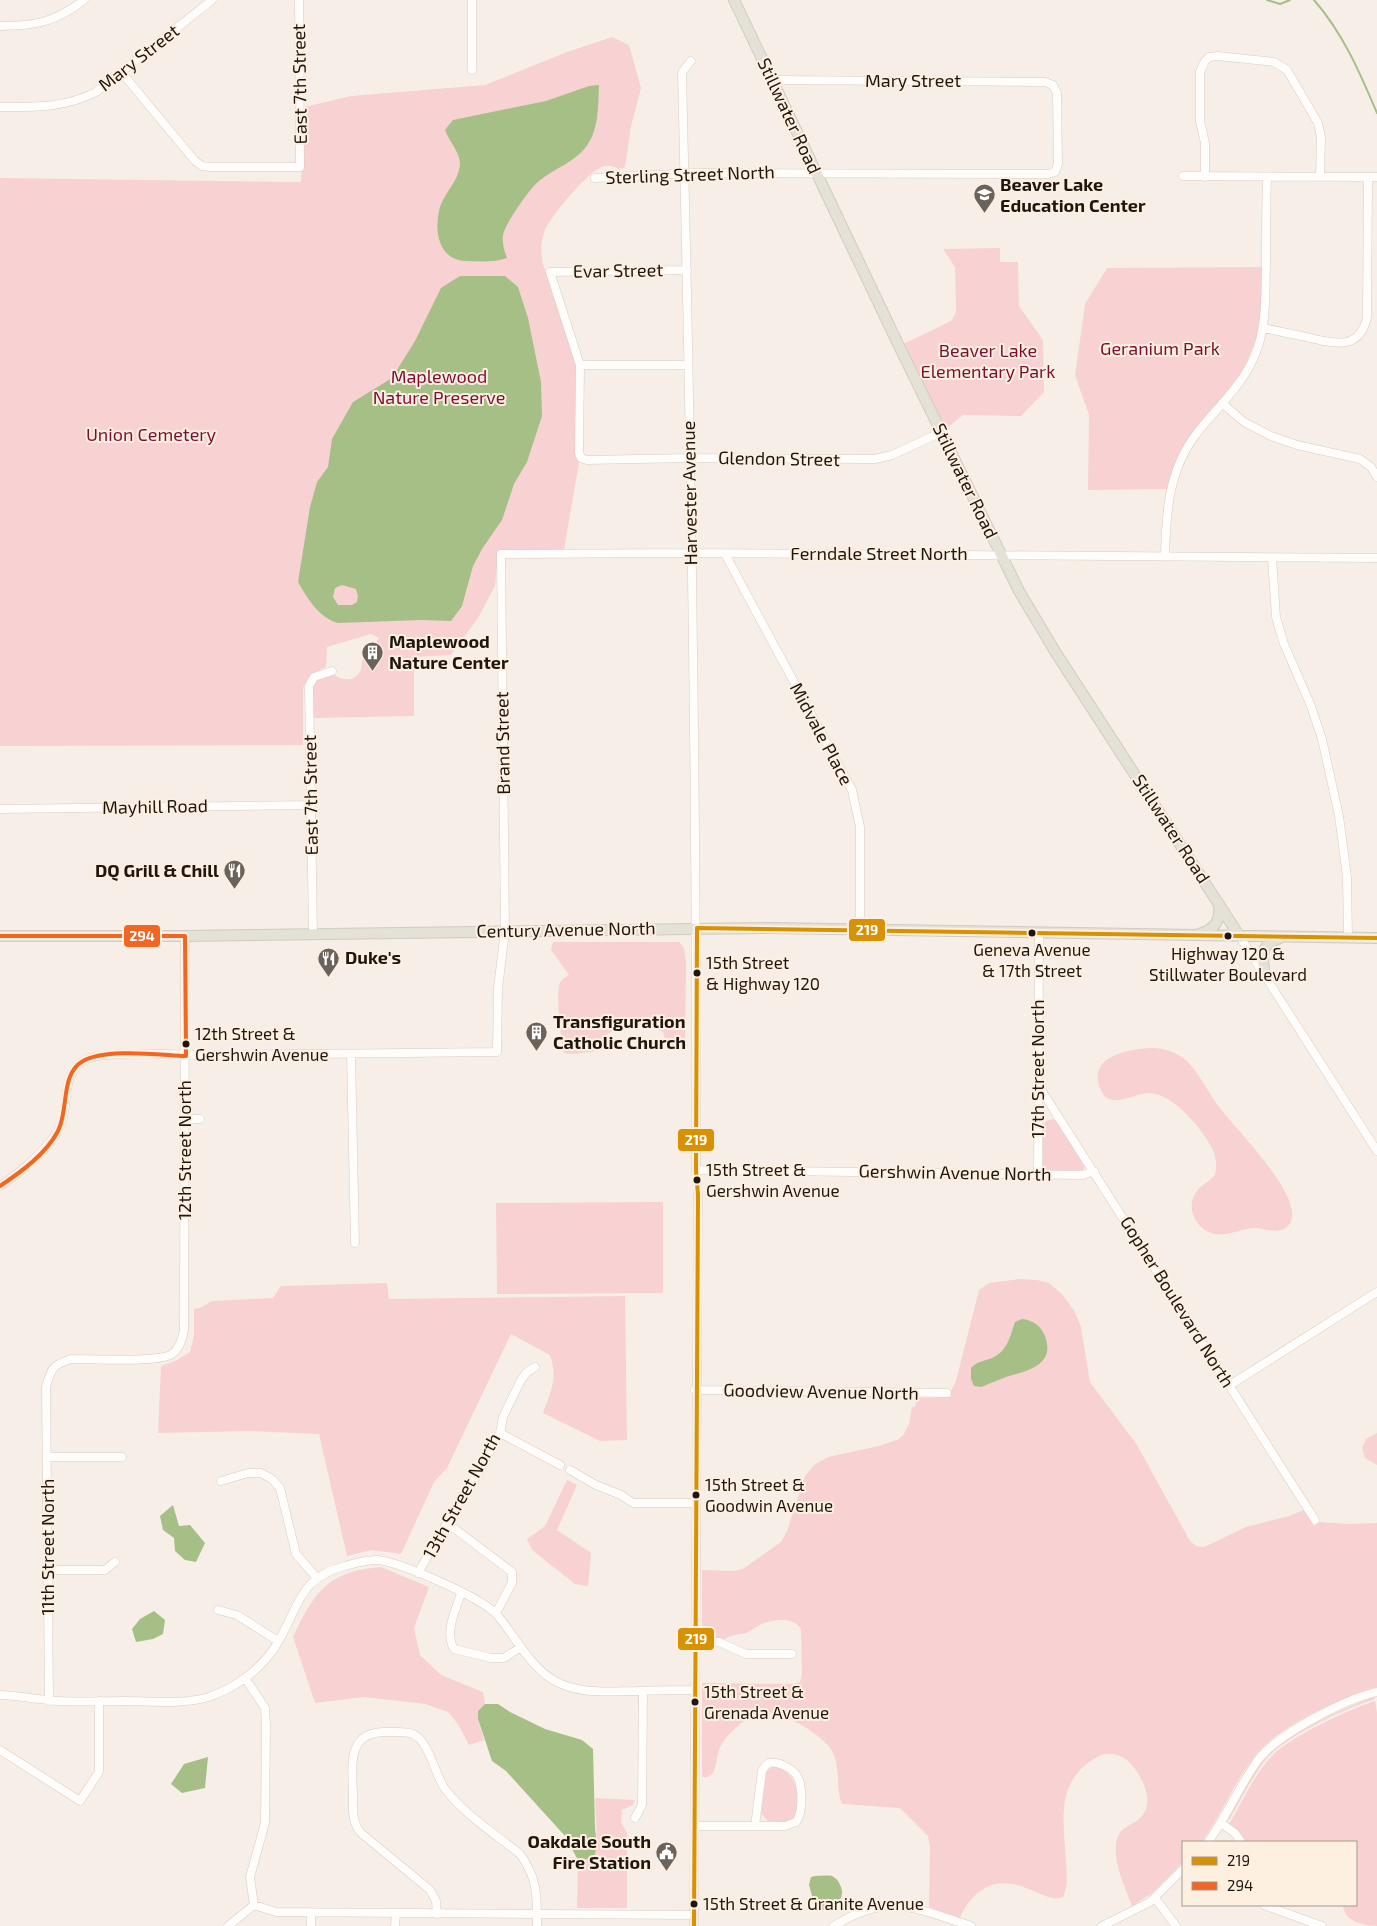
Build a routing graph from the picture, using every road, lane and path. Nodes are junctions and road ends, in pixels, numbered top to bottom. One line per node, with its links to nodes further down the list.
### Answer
1 (84, 0): 6 (street)
2 (212, 0): 9 (street, Mary Street)
3 (299, 0): 9 (street, East 7th Street)
4 (472, 0): 8 (street)
5 (734, 0): 10 (main road, Stillwater Road)
6 (0, 26)
7 (691, 61): 14 (street, Harvester Avenue)
8 (472, 70)
9 (122, 73): 11 (street, Mary Street)
10 (772, 80): 12 (main road, Stillwater Road); 13 (street, Mary Street)
11 (0, 107)
12 (816, 172): 13 (street, Sterling Street North); 14 (street, Sterling Street North); 27 (main road, Stillwater Road)
13 (1055, 172)
14 (685, 174): 21 (street, Sterling Street North); 22 (street, Harvester Avenue)
15 (1183, 176): 16 (street)
16 (1205, 177): 17 (street); 18 (street)
17 (1267, 177): 18 (street); 23 (street)
18 (1320, 177): 19 (street)
19 (1368, 177): 20 (street); 23 (street)
20 (1377, 177)
21 (595, 178)
22 (687, 270): 24 (street, Evar Street); 25 (street, Harvester Avenue)
23 (1263, 328): 26 (street)
24 (580, 365): 25 (street); 28 (street, Glendon Street)
25 (688, 365): 28 (street, Harvester Avenue)
26 (1222, 403): 29 (street); 34 (street)
27 (942, 432): 28 (street, Glendon Street); 33 (main road, Stillwater Road)
28 (690, 458): 30 (street, Harvester Avenue)
29 (1377, 477)
30 (691, 553): 31 (street, Ferndale Street North); 32 (street, Ferndale Street North); 41 (street, Harvester Avenue)
31 (500, 554): 43 (street, Brand Street)
32 (724, 554): 33 (street, Ferndale Street North); 42 (street, Midvale Place)
33 (1001, 555): 34 (street, Ferndale Street North); 40 (main road, Stillwater Road)
34 (1165, 557): 35 (street, Ferndale Street North)
35 (1272, 558): 36 (street, Ferndale Street North); 51 (street)
36 (1377, 558)
37 (332, 671): 38 (street, East 7th Street)
38 (311, 805): 39 (street, Mayhill Road); 44 (street, East 7th Street)
39 (0, 809)
40 (1219, 903): 48 (main road); 49 (main road, Stillwater Road)
41 (697, 928): 42 (main road, Century Avenue North); 43 (main road, Century Avenue North); 60 (street, Harvester Avenue)
42 (860, 930): 45 (main road, Century Avenue North)
43 (505, 931): 44 (main road, Century Avenue North); 54 (street, Brand Street)
44 (313, 934): 47 (main road, Century Avenue North)
45 (1039, 934): 48 (main road, Century Avenue North); 56 (street, 17th Street North)
46 (0, 936): 47 (main road, Century Avenue North)
47 (186, 936): 55 (street, 12th Street North)
48 (1191, 936): 49 (main road, Century Avenue North)
49 (1240, 936): 50 (main road, Century Avenue North); 53 (street)
50 (1285, 937): 51 (main road, Century Avenue North); 53 (main road)
51 (1348, 938): 52 (main road, Century Avenue North)
52 (1377, 938)
53 (1265, 975): 59 (street)
54 (351, 1054): 55 (street); 64 (street)
55 (186, 1056): 57 (street, 12th Street North); 63 (street)
56 (1038, 1085): 61 (street, Gopher Boulevard North); 62 (street, 17th Street North)
57 (185, 1119): 58 (street); 70 (street, 12th Street North)
58 (200, 1119)
59 (1377, 1151)
60 (696, 1170): 62 (street, Gershwin Avenue North); 68 (street, Harvester Avenue)
61 (1094, 1171): 62 (street, Gershwin Avenue North); 67 (street, Gopher Boulevard North)
62 (1038, 1174)
63 (0, 1186)
64 (355, 1243)
65 (1377, 1292): 67 (street)
66 (535, 1367): 71 (street, 13th Street North)
67 (1230, 1385): 78 (street, Gopher Boulevard North)
68 (696, 1390): 69 (street, Goodview Avenue North); 77 (street, Harvester Avenue)
69 (947, 1393)
70 (46, 1394): 72 (street, 11th Street North)
71 (500, 1433): 74 (street); 79 (street, 13th Street North)
72 (48, 1456): 73 (street); 81 (street, 11th Street North)
73 (122, 1457)
74 (560, 1465)
75 (570, 1470): 77 (street)
76 (221, 1482): 83 (street)
77 (695, 1503): 88 (street, Harvester Avenue)
78 (1315, 1520)
79 (447, 1523): 82 (street, 13th Street North); 86 (street)
80 (115, 1562): 81 (street)
81 (48, 1570): 96 (street, 11th Street North)
82 (418, 1574): 83 (street); 84 (street)
83 (317, 1578): 87 (street)
84 (460, 1593): 86 (street); 89 (street)
85 (218, 1610): 87 (street)
86 (496, 1613): 89 (street)
87 (278, 1641): 91 (street)
88 (695, 1641): 90 (street); 92 (street, Harvester Avenue)
89 (521, 1647): 93 (street)
90 (792, 1654)
91 (245, 1678): 97 (street); 107 (street)
92 (694, 1690): 93 (street); 101 (street, Harvester Avenue)
93 (643, 1691): 99 (street)
94 (1377, 1692): 100 (street)
95 (0, 1695): 96 (street)
96 (49, 1701): 97 (street)
97 (99, 1701): 98 (street)
98 (0, 1750)
99 (635, 1818)
100 (1221, 1823): 103 (street); 104 (street)
101 (694, 1826): 102 (street); 113 (street, Harvester Avenue)
102 (755, 1826): 102 (street)
103 (1209, 1841)
104 (1241, 1841)
105 (1182, 1870): 106 (street)
106 (1155, 1898): 121 (street); 122 (street)
107 (254, 1905): 109 (street); 114 (street)
108 (1267, 1906): 123 (street)
109 (311, 1912): 110 (street); 115 (street)
110 (396, 1914): 111 (street); 116 (street)
111 (437, 1914): 112 (street); 112 (street)
112 (537, 1914): 113 (street); 117 (street)
113 (694, 1915): 118 (street, Harvester Avenue)
114 (228, 1926)
115 (311, 1926)
116 (395, 1926)
117 (537, 1926)
118 (694, 1926)
119 (834, 1926): 120 (street)
120 (971, 1926)
121 (1102, 1926)
122 (1176, 1926)
123 (1322, 1926)

